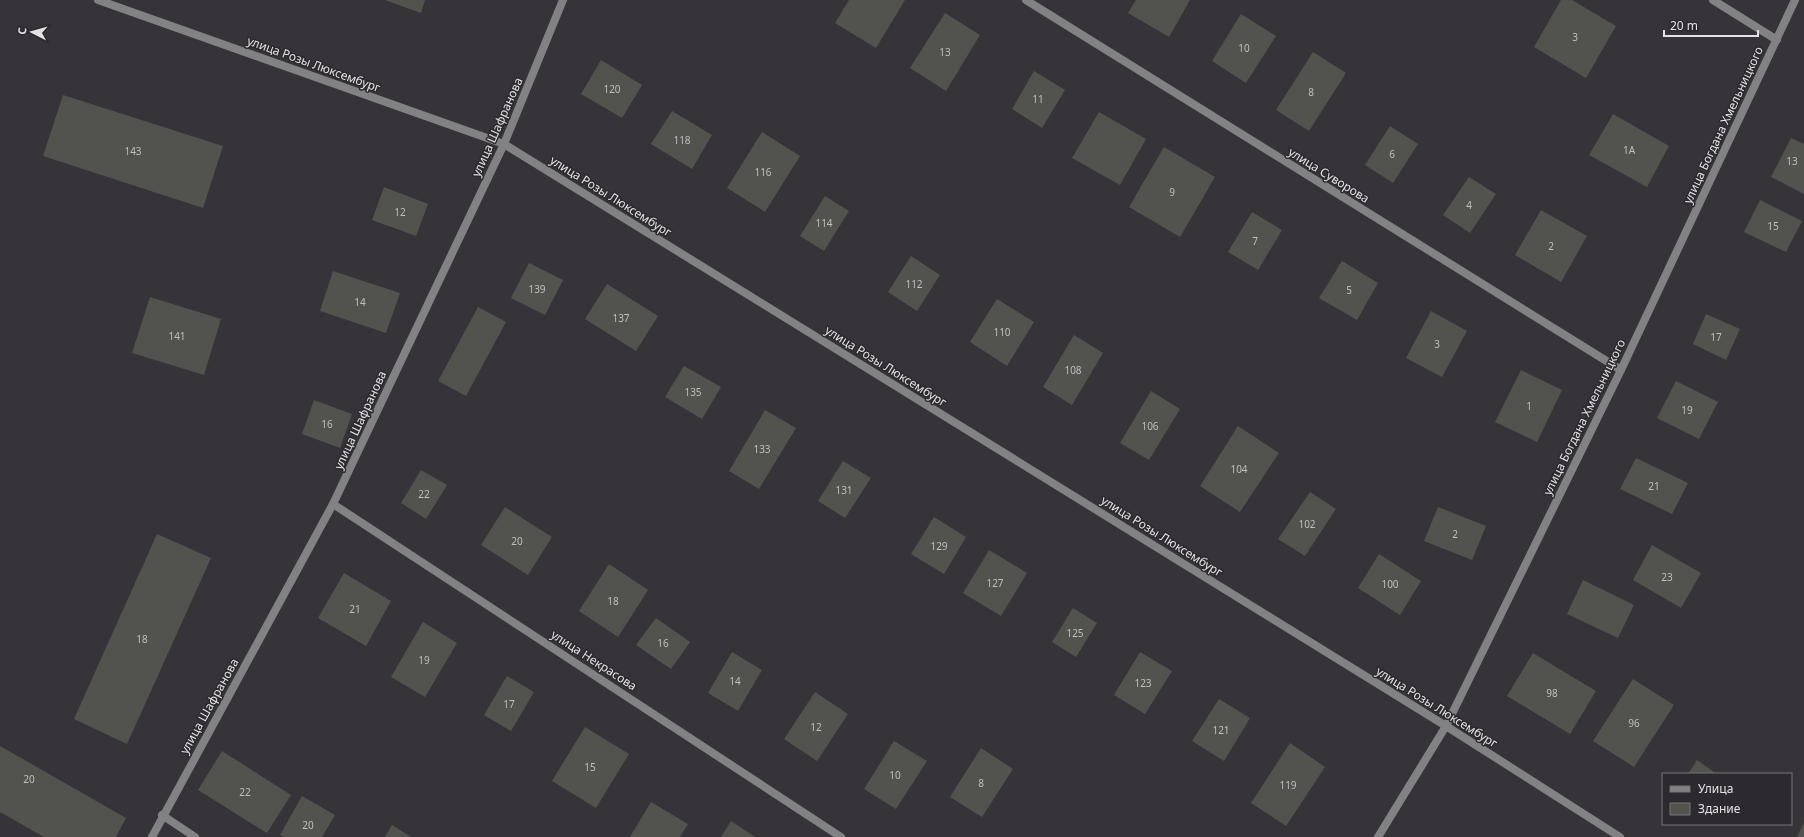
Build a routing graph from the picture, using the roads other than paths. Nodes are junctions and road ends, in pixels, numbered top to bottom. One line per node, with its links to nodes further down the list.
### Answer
1 (98, 0): 7 (street, улица Розы Люксембург)
2 (563, 0): 7 (street, улица Шафранова)
3 (1026, 0): 8 (street, улица Суворова)
4 (1713, 0): 6 (street)
5 (1795, 0): 6 (street, улица Богдана Хмельницкого)
6 (1777, 40): 8 (street, улица Богдана Хмельницкого)
7 (504, 144): 9 (street, улица Шафранова); 10 (street, улица Розы Люксембург)
8 (1621, 370): 10 (street, улица Богдана Хмельницкого)
9 (333, 504): 11 (street, улица Шафранова); 14 (street, улица Некрасова)
10 (1446, 726): 15 (street, улица Богдана Хмельницкого); 16 (street, улица Розы Люксембург)
11 (162, 815): 12 (street, улица Шафранова); 13 (street)
12 (152, 837)
13 (195, 837)
14 (841, 837)
15 (1378, 837)
16 (1620, 837)

